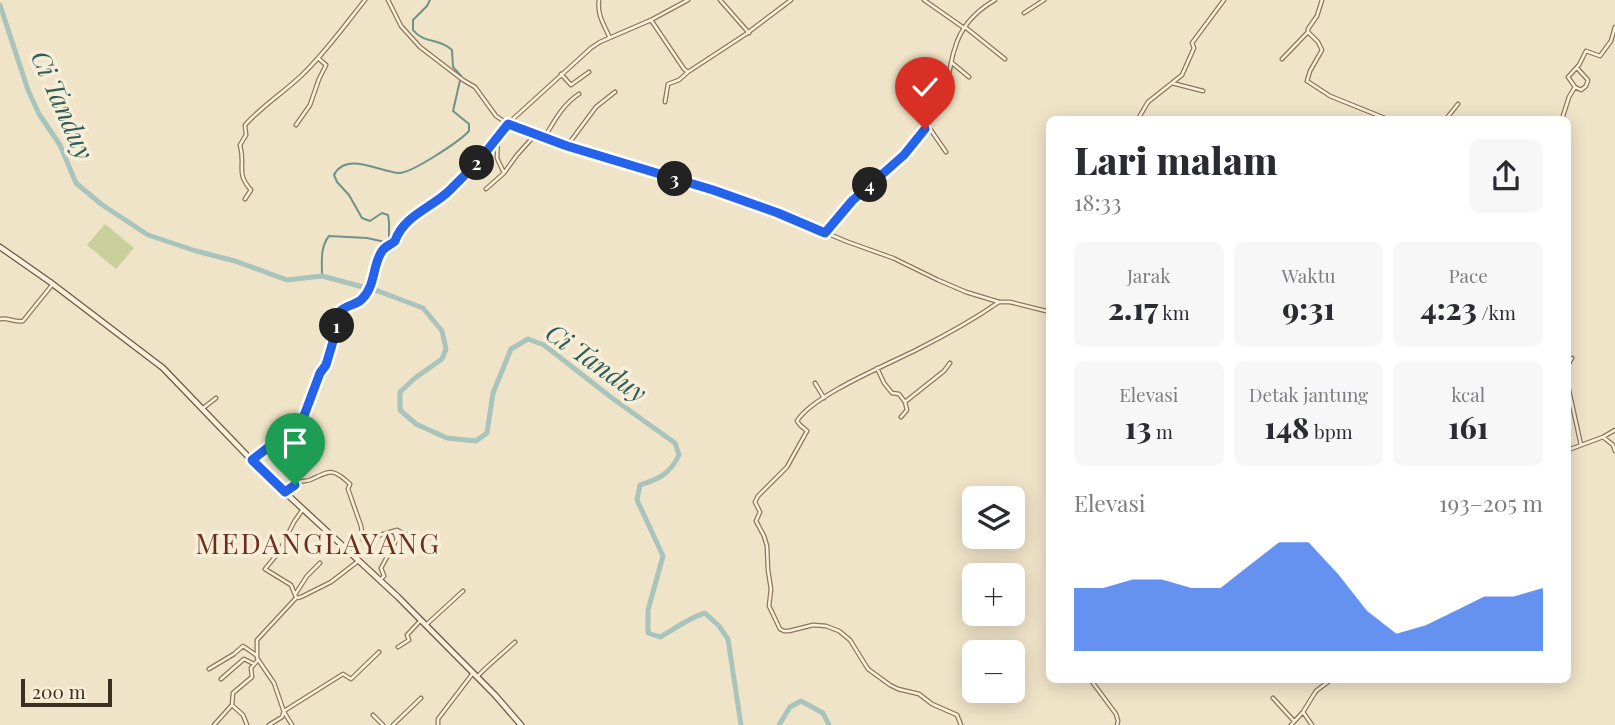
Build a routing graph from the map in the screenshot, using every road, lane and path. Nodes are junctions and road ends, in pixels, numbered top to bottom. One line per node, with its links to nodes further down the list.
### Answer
1 (365, 0): 19 (street)
2 (388, 0): 41 (street)
3 (599, 0): 18 (street)
4 (688, 0): 13 (street)
5 (792, 0): 17 (street)
6 (924, 0): 15 (street)
7 (995, 0): 15 (street)
8 (1044, 0): 12 (street)
9 (1224, 0): 29 (street)
10 (1322, 0): 16 (street)
11 (722, 1): 17 (street)
12 (1024, 13)
13 (651, 20): 18 (street); 25 (street)
14 (1615, 27): 23 (street)
15 (964, 28): 20 (street); 22 (street)
16 (1308, 32): 21 (street); 38 (street)
17 (749, 33): 25 (street)
18 (610, 37): 26 (street)
19 (318, 58): 42 (street); 51 (street)
20 (1005, 59)
21 (1282, 59)
22 (951, 62): 28 (street); 30 (street)
23 (1577, 68): 31 (street); 31 (street)
24 (589, 72): 26 (street)
25 (688, 72): 35 (street)
26 (561, 74): 41 (street)
27 (928, 76): 30 (street)
28 (970, 77)
29 (1172, 83): 32 (street); 37 (street)
30 (945, 86): 43 (street)
31 (1575, 87): 40 (street)
32 (1203, 91)
33 (615, 92): 47 (street)
34 (579, 94): 46 (street)
35 (665, 102)
36 (1458, 104): 39 (street)
37 (1140, 116)
38 (1380, 116)
39 (1448, 116)
40 (1564, 116)
41 (508, 124): 44 (street); 45 (street)
42 (296, 125)
43 (927, 125): 48 (street); 52 (street)
44 (536, 135): 46 (street); 49 (street)
45 (498, 136): 49 (street); 72 (street)
46 (544, 138): 47 (street)
47 (567, 146): 52 (street)
48 (946, 152)
49 (504, 173): 50 (street)
50 (486, 189)
51 (245, 199)
52 (825, 233): 55 (street)
53 (0, 247): 54 (main road)
54 (53, 284): 57 (street); 65 (main road)
55 (999, 302): 56 (street); 59 (street)
56 (1046, 311)
57 (0, 318)
58 (950, 363): 64 (street)
59 (877, 368): 62 (street); 64 (street)
60 (815, 383): 62 (street)
61 (216, 398): 65 (street)
62 (825, 398): 112 (street)
63 (1571, 400): 69 (street)
64 (905, 402): 66 (street)
65 (202, 408): 72 (main road)
66 (901, 417)
67 (1615, 430): 68 (street)
68 (1603, 437): 69 (street); 71 (street)
69 (1581, 445): 70 (street)
70 (1571, 449)
71 (1615, 451)
72 (252, 460): 73 (main road)
73 (285, 492): 74 (main road); 75 (street)
74 (303, 509): 77 (main road); 81 (street)
75 (395, 531): 76 (street); 79 (street)
76 (413, 538)
77 (359, 560): 79 (main road); 81 (street)
78 (320, 563): 81 (street)
79 (380, 580): 82 (main road)
80 (463, 591): 83 (street)
81 (296, 596): 87 (street)
82 (421, 620): 83 (main road); 85 (street)
83 (425, 625): 91 (main road)
84 (515, 642): 91 (street)
85 (398, 647)
86 (379, 652): 98 (street)
87 (256, 655): 88 (street); 90 (street)
88 (258, 660): 89 (street); 98 (street)
89 (254, 664): 92 (street); 97 (street)
90 (209, 669)
91 (475, 675): 110 (street); 111 (main road)
92 (221, 679)
93 (1093, 683): 113 (street)
94 (1327, 683): 99 (street)
95 (421, 698): 101 (street)
96 (1273, 698): 102 (street)
97 (232, 705): 103 (street); 104 (street)
98 (284, 711): 105 (street); 106 (street)
99 (1303, 712): 102 (street); 115 (street)
100 (373, 715): 107 (street)
101 (397, 721): 108 (street); 109 (street)
102 (1294, 721): 114 (street)
103 (214, 725)
104 (247, 725)
105 (269, 725)
106 (292, 725)
107 (383, 725)
108 (393, 725)
109 (402, 725)
110 (438, 725)
111 (522, 725)
112 (961, 725)
113 (1116, 725)
114 (1290, 725)
115 (1311, 725)

